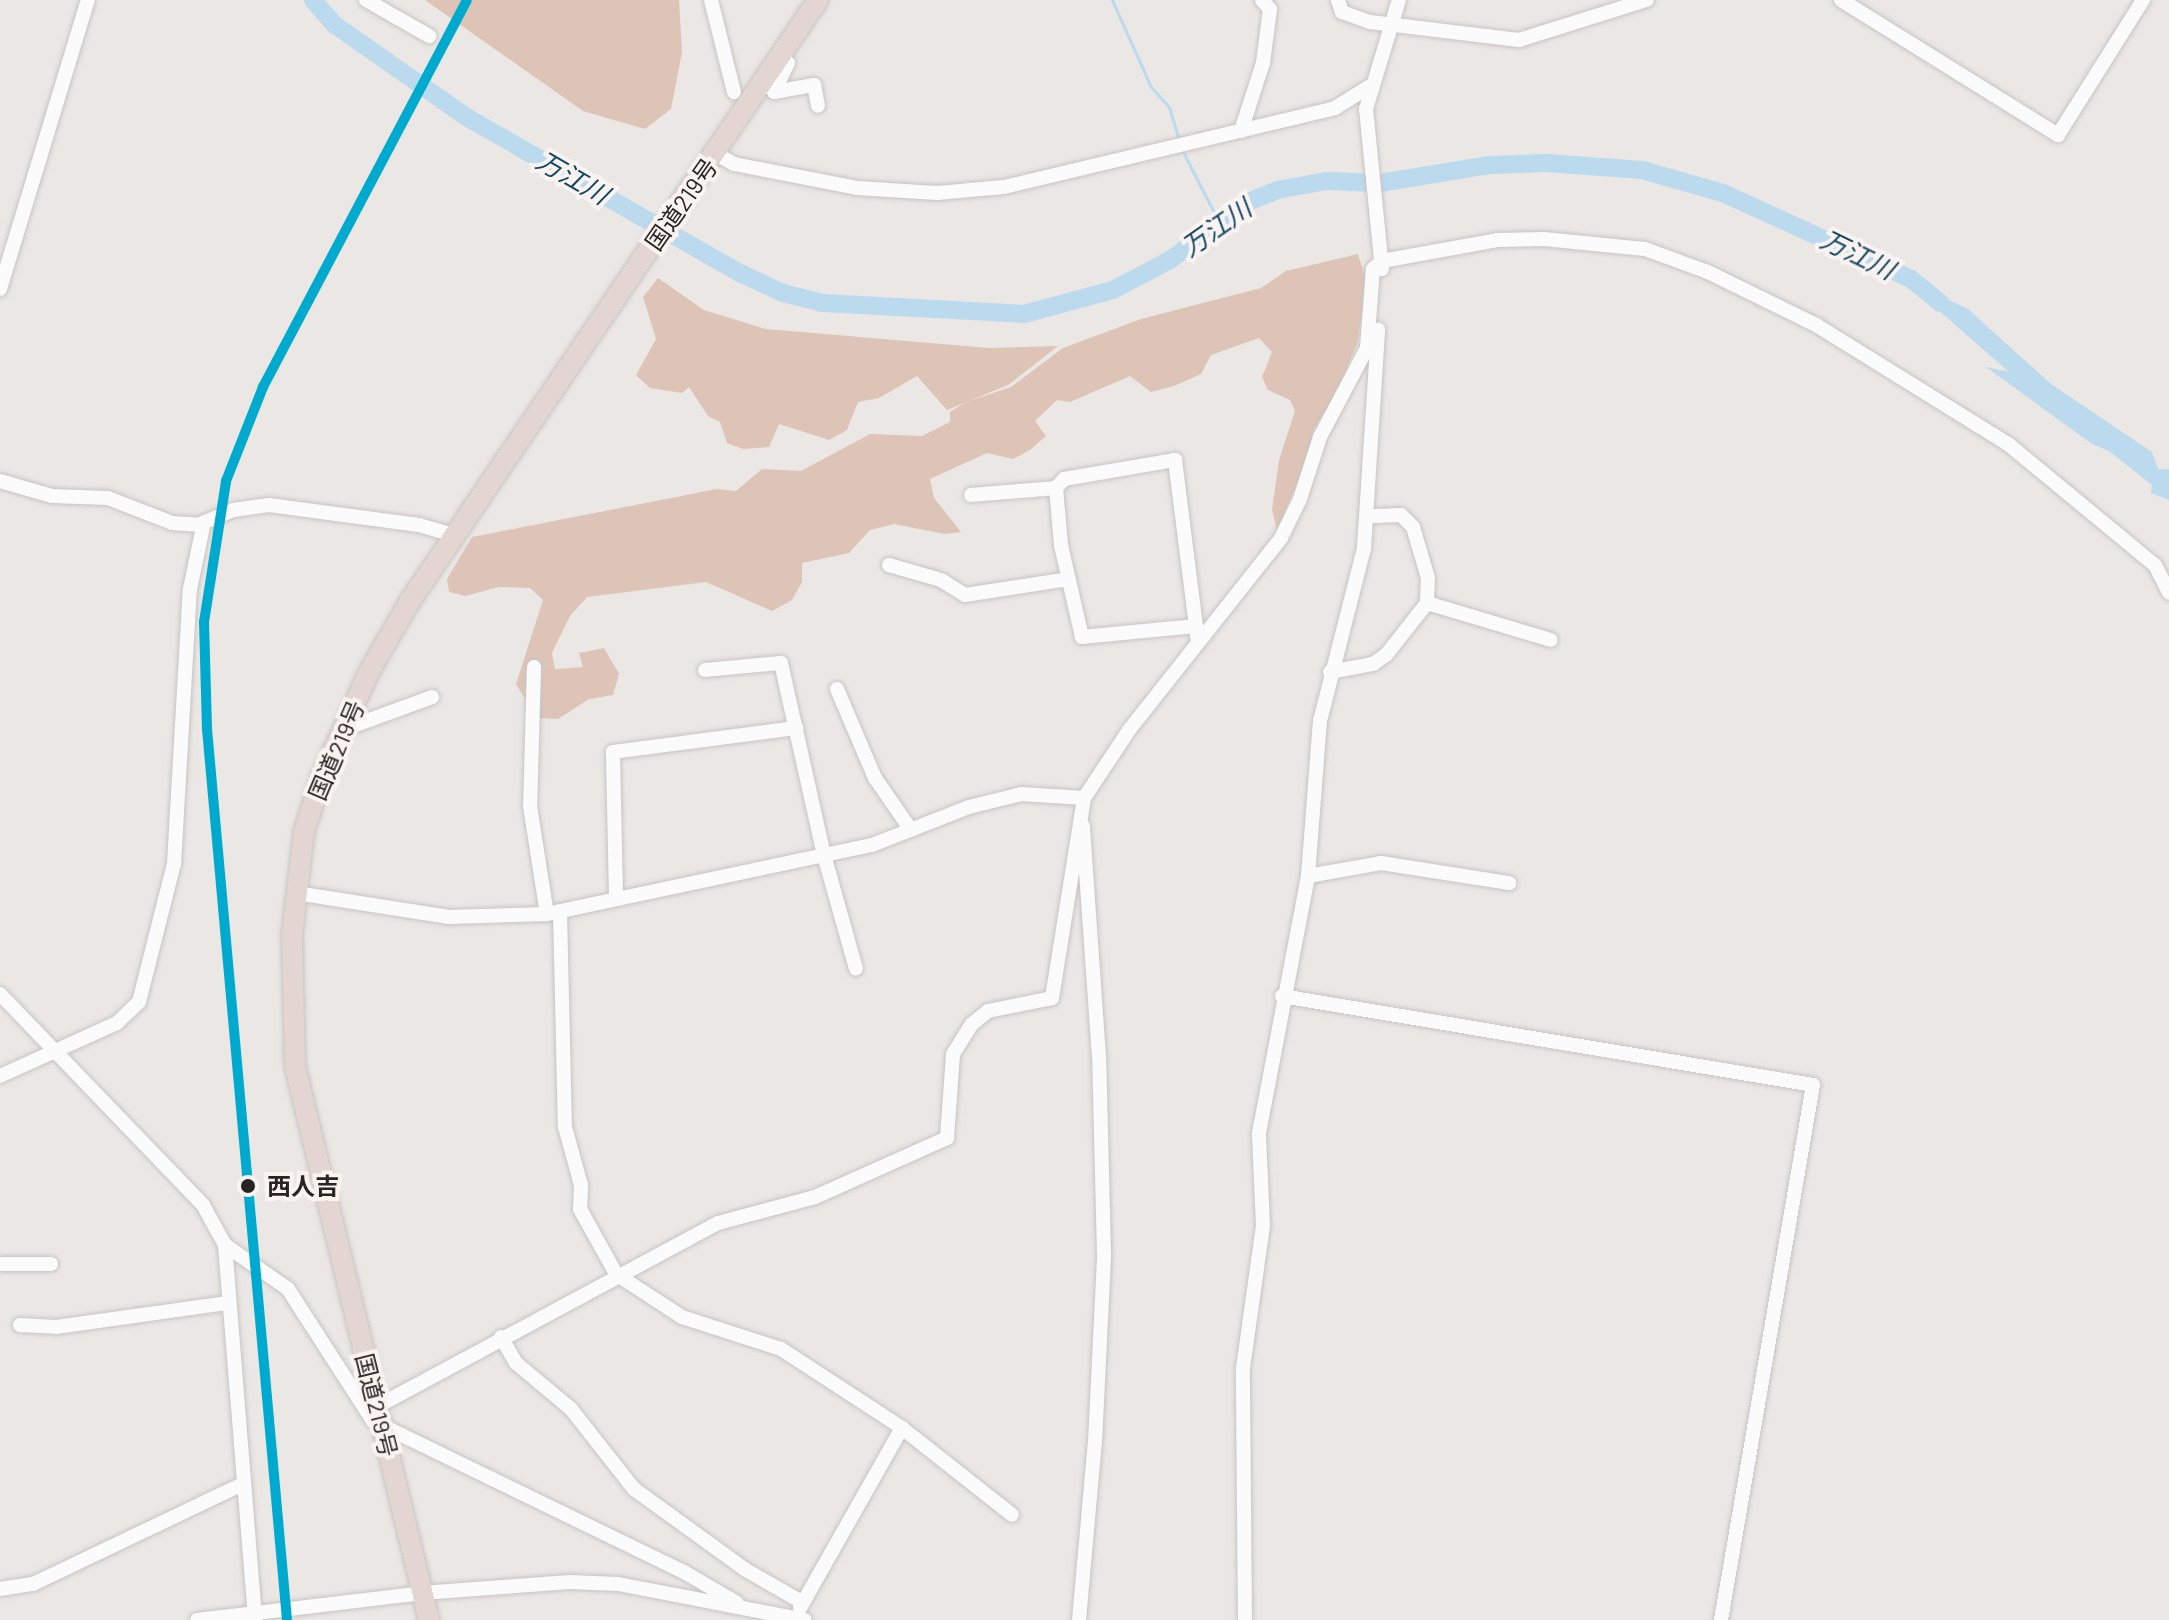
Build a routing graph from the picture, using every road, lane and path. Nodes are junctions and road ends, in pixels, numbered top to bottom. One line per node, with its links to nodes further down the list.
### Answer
1 (88, 0): 20 (street)
2 (366, 0): 12 (street)
3 (711, 0): 15 (street)
4 (818, 0): 13 (highway, 国道219号)
5 (1262, 0): 17 (street)
6 (1338, 0): 11 (street)
7 (1399, 0): 11 (street)
8 (1647, 0): 11 (street)
9 (1841, 0): 10 (street)
10 (2143, 0)
11 (1389, 26): 14 (street)
12 (429, 36)
13 (780, 57): 16 (street); 18 (highway, 国道219号)
14 (1369, 87): 17 (street); 19 (street)
15 (734, 92)
16 (818, 106)
17 (1241, 131): 18 (street)
18 (716, 154): 26 (highway, 国道219号)
19 (1382, 257): 24 (street); 29 (street); 33 (street)
20 (0, 289)
21 (0, 481): 25 (street)
22 (1056, 488): 23 (street); 28 (street); 31 (street)
23 (971, 495)
24 (1368, 516): 30 (street); 36 (street)
25 (204, 522): 26 (street); 52 (street)
26 (453, 535): 40 (highway, 国道219号)
27 (889, 565): 28 (street)
28 (1068, 579): 31 (street)
29 (2169, 593)
30 (1427, 603): 32 (street); 36 (street)
31 (1196, 626): 33 (street)
32 (1551, 640)
33 (1198, 642): 41 (street)
34 (534, 667): 48 (street)
35 (705, 670): 39 (street)
36 (1330, 672): 44 (street)
37 (837, 689): 42 (street)
38 (432, 697): 40 (street)
39 (796, 728): 43 (street); 47 (street)
40 (342, 730): 46 (highway, 国道219号)
41 (1084, 798): 42 (street); 57 (street); 73 (street)
42 (911, 830): 43 (street)
43 (824, 855): 47 (street); 49 (street)
44 (1308, 876): 45 (street); 51 (street)
45 (1509, 883)
46 (296, 893): 48 (street); 61 (highway, 国道219号)
47 (616, 897): 48 (street)
48 (554, 912): 57 (street)
49 (856, 969)
50 (0, 994): 52 (street)
51 (1282, 996): 74 (street); 75 (street)
52 (54, 1051): 53 (street); 54 (street)
53 (0, 1076)
54 (225, 1245): 58 (street); 61 (street)
55 (0, 1264): 56 (street)
56 (51, 1264)
57 (616, 1274): 60 (street); 62 (street)
58 (226, 1303): 59 (street); 63 (street)
59 (20, 1325)
60 (501, 1337): 61 (street); 67 (street)
61 (379, 1416): 66 (highway, 国道219号); 68 (street)
62 (902, 1428): 64 (street); 67 (street)
63 (241, 1485): 65 (street); 69 (street)
64 (1012, 1515)
65 (0, 1589)
66 (422, 1593): 68 (street); 69 (street); 71 (highway, 国道219号)
67 (800, 1601): 72 (street)
68 (737, 1603): 72 (street)
69 (255, 1617): 70 (street)
70 (197, 1620)
71 (429, 1620)
72 (801, 1620)
73 (1079, 1620)
74 (1245, 1620)
75 (1721, 1620)

